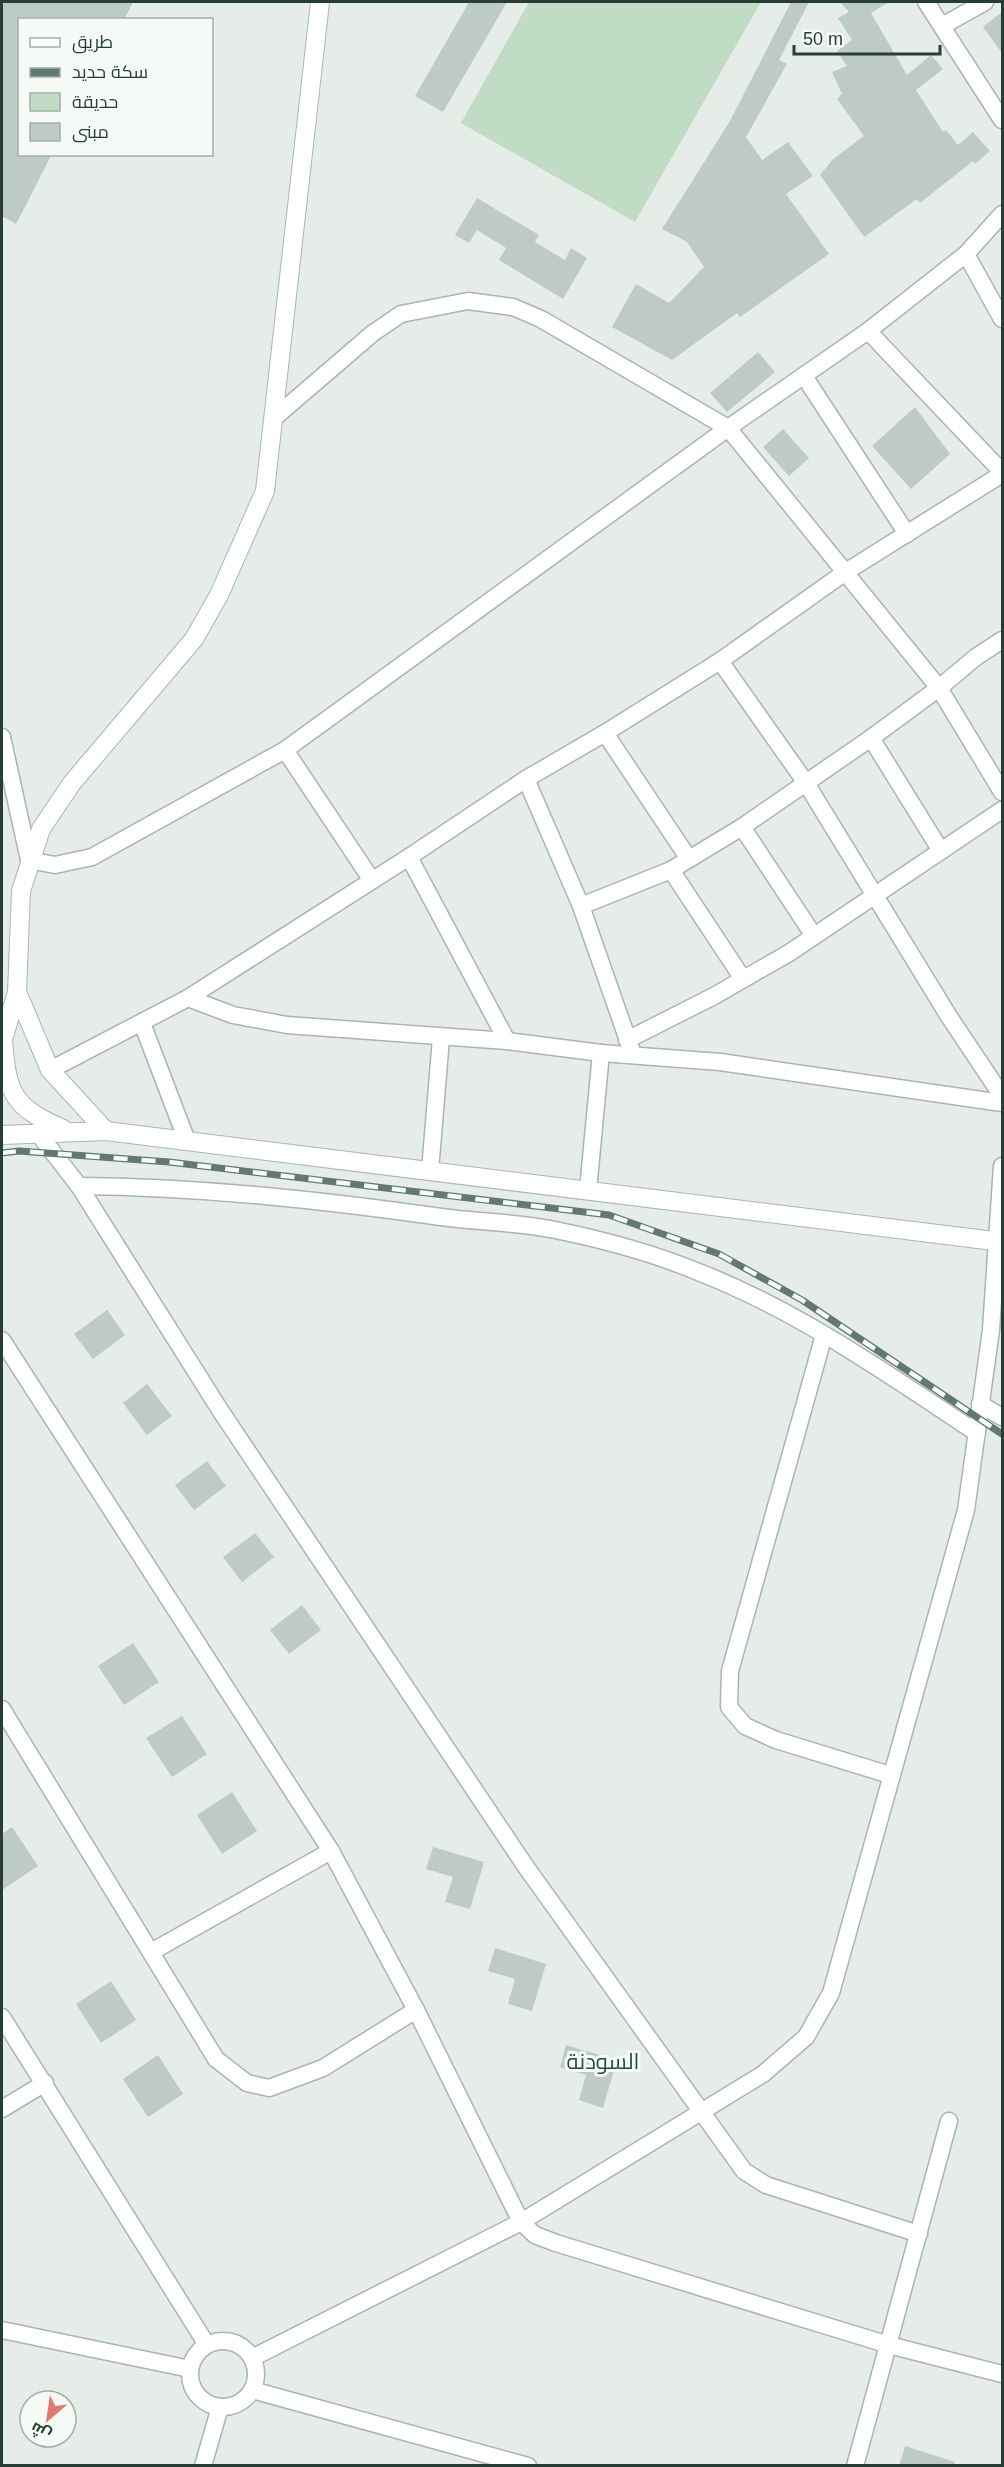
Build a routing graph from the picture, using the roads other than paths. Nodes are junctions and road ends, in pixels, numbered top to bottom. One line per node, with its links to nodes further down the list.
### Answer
1 (321, 2): 11 (street)
2 (926, 2): 4 (street)
3 (985, 2): 4 (street)
4 (942, 26): 5 (street)
5 (1002, 120)
6 (1002, 214): 7 (street)
7 (966, 254): 8 (street); 9 (street)
8 (1002, 319)
9 (868, 331): 10 (street); 13 (street)
10 (804, 376): 12 (street); 14 (street)
11 (274, 418): 12 (street); 31 (street)
12 (728, 428): 15 (street); 22 (street)
13 (1002, 473): 14 (street)
14 (907, 534): 15 (street)
15 (844, 573): 17 (street); 18 (street)
16 (1002, 640): 18 (street)
17 (720, 660): 19 (street); 24 (street)
18 (939, 688): 21 (street); 25 (street)
19 (605, 734): 23 (street); 30 (street)
20 (2, 737): 31 (street)
21 (871, 738): 24 (street); 28 (street)
22 (285, 750): 31 (street); 33 (street)
23 (526, 779): 29 (street); 35 (street)
24 (806, 783): 27 (street); 34 (street)
25 (1002, 792)
26 (1002, 810): 28 (street)
27 (742, 827): 30 (street); 36 (street)
28 (941, 851): 34 (street)
29 (409, 857): 33 (street); 43 (street)
30 (689, 859): 32 (street)
31 (29, 860): 38 (street)
32 (670, 870): 35 (street); 37 (street)
33 (371, 879): 39 (street)
34 (876, 895): 36 (street); 47 (street)
35 (581, 906): 44 (street)
36 (814, 936): 37 (street)
37 (743, 979): 44 (street)
38 (17, 992): 42 (street); 46 (street)
39 (188, 998): 40 (street); 41 (street)
40 (142, 1023): 46 (street); 53 (street)
41 (441, 1038): 43 (street); 55 (street)
42 (2, 1041): 49 (street)
43 (507, 1041): 45 (street)
44 (631, 1047): 45 (street); 48 (street)
45 (601, 1053): 57 (street)
46 (50, 1070): 50 (street)
47 (1002, 1096)
48 (1002, 1103)
49 (65, 1131): 50 (street); 51 (street)
50 (106, 1131): 53 (street)
51 (37, 1132): 52 (street); 56 (street)
52 (2, 1135)
53 (188, 1141): 55 (street)
54 (1002, 1166): 58 (street)
55 (430, 1171): 57 (street)
56 (79, 1186): 59 (street); 72 (street)
57 (588, 1190): 58 (street)
58 (999, 1241): 61 (street)
59 (825, 1335): 63 (street); 65 (street)
60 (2, 1340): 66 (street)
61 (981, 1404): 62 (street); 63 (street)
62 (1002, 1418)
63 (977, 1433): 65 (street)
64 (2, 1709): 67 (street)
65 (890, 1774): 72 (street)
66 (331, 1851): 67 (street); 68 (street)
67 (151, 1952): 68 (street)
68 (416, 2010): 74 (street)
69 (2, 2017): 70 (street)
70 (45, 2083): 71 (street); 77 (street)
71 (2, 2109)
72 (700, 2110): 74 (street); 75 (street)
73 (949, 2121): 75 (street)
74 (521, 2222): 78 (street); 79 (street)
75 (919, 2234): 78 (street)
76 (2, 2330): 80 (street)
77 (207, 2345): 79 (street); 80 (street)
78 (889, 2345): 81 (street); 86 (street)
79 (252, 2358): 82 (street)
80 (190, 2369): 83 (street)
81 (1002, 2374)
82 (252, 2390): 83 (street); 85 (street)
83 (220, 2407): 84 (street)
84 (203, 2466)
85 (528, 2466)
86 (855, 2466)

